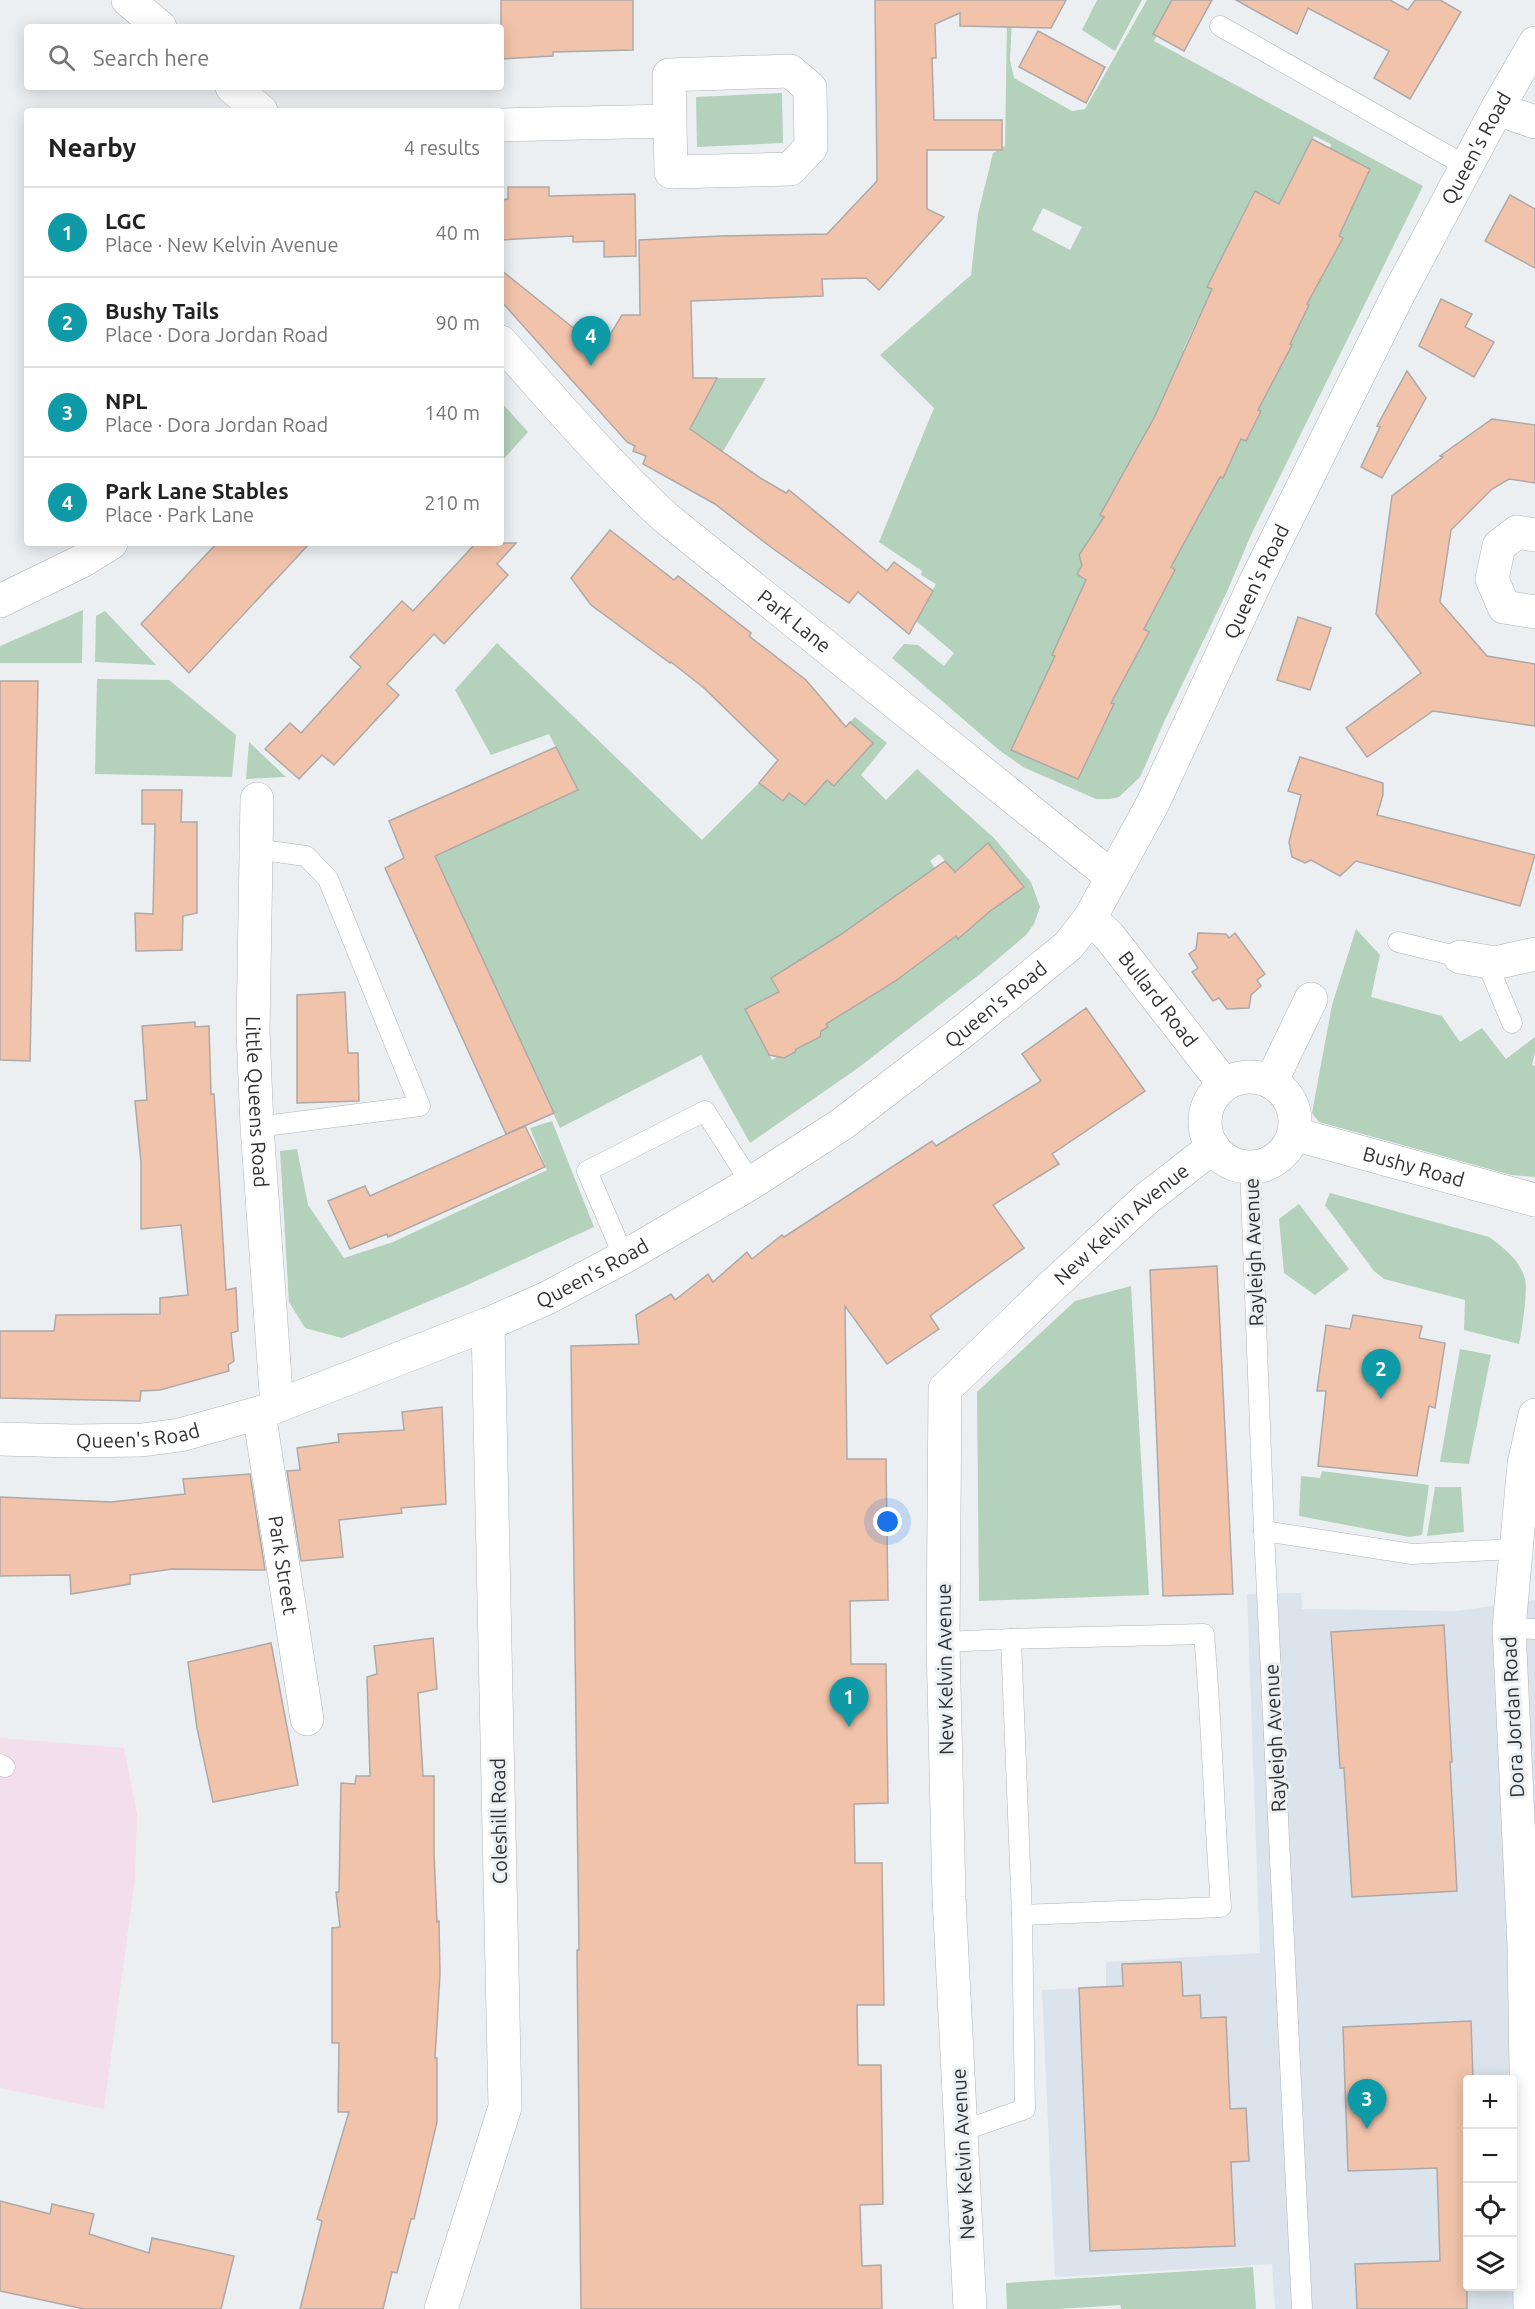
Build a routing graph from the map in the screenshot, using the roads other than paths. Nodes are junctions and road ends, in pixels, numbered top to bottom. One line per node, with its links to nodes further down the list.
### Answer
1 (128, 0): 2 (street)
2 (156, 24)
3 (1220, 26): 11 (lane)
4 (1535, 43): 7 (street, Queen's Road)
5 (236, 90): 6 (street)
6 (257, 108)
7 (1497, 109): 9 (street); 11 (street, Queen's Road)
8 (669, 122): 8 (street); 10 (street)
9 (1535, 122)
10 (504, 125)
11 (1466, 166): 19 (street, Queen's Road)
12 (504, 345): 19 (street, Park Lane)
13 (1535, 535): 16 (street)
14 (106, 546): 15 (street)
15 (0, 601)
16 (1535, 612)
17 (257, 799): 18 (street, Little Queens Road)
18 (255, 849): 29 (street, Little Queens Road); 29 (lane)
19 (1111, 876): 20 (street, Queen's Road)
20 (1090, 918): 28 (street, Bullard Road); 33 (street, Queen's Road)
21 (1398, 942): 23 (lane)
22 (1535, 954): 24 (street)
23 (1460, 957): 24 (street)
24 (1495, 963): 26 (lane)
25 (1311, 999): 27 (street)
26 (1512, 1023)
27 (1270, 1082): 28 (street); 30 (street)
28 (1224, 1084): 31 (street)
29 (257, 1127): 37 (street, Little Queens Road)
30 (1294, 1134): 32 (street); 34 (street, Bushy Road)
31 (1213, 1147): 32 (street); 44 (street, New Kelvin Avenue)
32 (1250, 1166): 40 (lane, Rayleigh Avenue)
33 (751, 1183): 35 (street, Queen's Road); 35 (lane)
34 (1535, 1200)
35 (624, 1257): 36 (street, Queen's Road)
36 (488, 1324): 37 (street, Queen's Road); 48 (street, Coleshill Road)
37 (268, 1409): 39 (street, Queen's Road); 45 (street, Park Street)
38 (1535, 1415): 41 (street, Dora Jordan Road)
39 (0, 1439)
40 (1264, 1531): 41 (lane); 50 (lane, Rayleigh Avenue)
41 (1516, 1549): 42 (street, Dora Jordan Road)
42 (1522, 1629): 51 (street, Dora Jordan Road)
43 (1011, 1639): 44 (lane); 46 (lane); 46 (lane)
44 (943, 1642): 47 (street, New Kelvin Avenue)
45 (307, 1719)
46 (1022, 1915): 47 (lane)
47 (962, 2131): 49 (street, New Kelvin Avenue)
48 (441, 2309)
49 (970, 2309)
50 (1302, 2309)
51 (1530, 2309)

